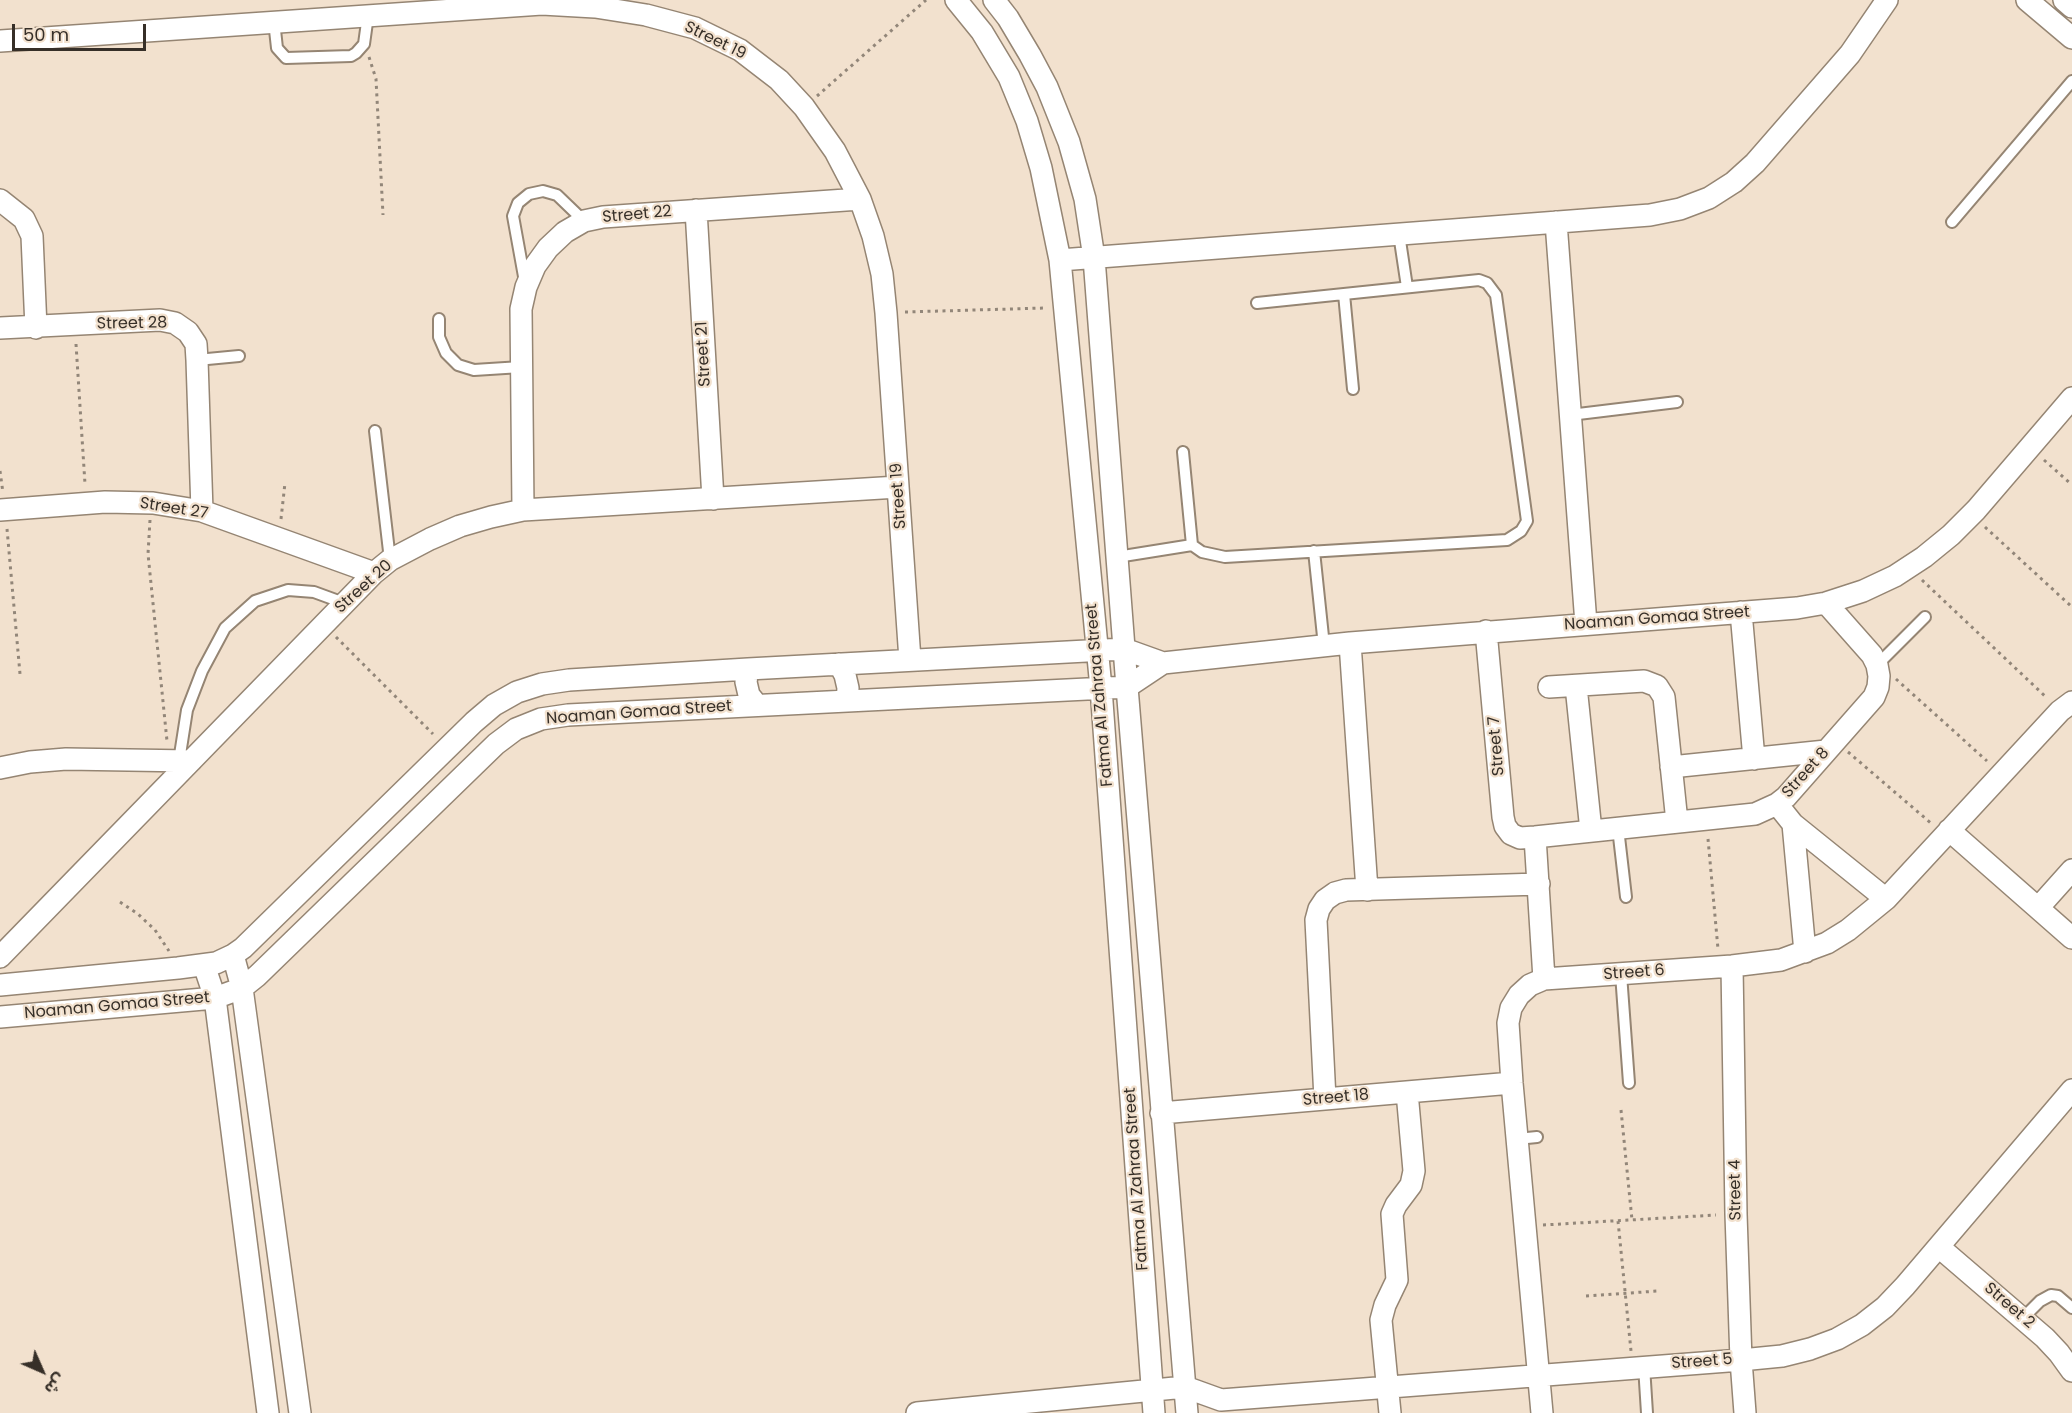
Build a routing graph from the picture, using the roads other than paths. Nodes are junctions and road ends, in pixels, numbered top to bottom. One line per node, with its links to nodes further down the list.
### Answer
1 (956, 0): 21 (street, Fatma Al Zahraa Street)
2 (994, 0): 20 (street, Fatma Al Zahraa Street)
3 (1887, 0): 17 (street)
4 (2027, 0): 10 (street)
5 (2064, 0): 7 (street)
6 (487, 3): 8 (street, Street 19); 13 (street, Street 19)
7 (2072, 7)
8 (368, 15): 9 (street, Street 19); 9 (lane)
9 (274, 21): 11 (street, Street 19)
10 (2072, 38)
11 (0, 41)
12 (2072, 81): 18 (lane)
13 (860, 199): 15 (street, Street 22); 38 (street, Street 19)
14 (0, 200): 28 (street)
15 (696, 210): 16 (street, Street 22); 39 (street, Street 21)
16 (585, 221): 22 (street, Street 22); 22 (lane)
17 (1556, 222): 19 (street); 35 (street)
18 (1952, 222)
19 (1399, 234): 20 (street); 23 (lane)
20 (1094, 258): 21 (street); 45 (street, Fatma Al Zahraa Street)
21 (1060, 260): 56 (street, Fatma Al Zahraa Street)
22 (526, 286): 31 (street, Street 22)
23 (1407, 287): 24 (lane); 44 (lane)
24 (1344, 294): 25 (lane); 32 (lane)
25 (1257, 303)
26 (439, 319): 31 (lane)
27 (0, 328): 28 (street, Street 28)
28 (36, 328): 30 (street, Street 28)
29 (239, 356): 30 (lane)
30 (197, 360): 42 (street, Street 28)
31 (522, 368): 41 (street, Street 22)
32 (1353, 389)
33 (2072, 398): 48 (street, Noaman Gomaa Street)
34 (1677, 402): 35 (lane)
35 (1570, 415): 51 (street)
36 (375, 431): 46 (lane)
37 (1184, 452): 43 (lane)
38 (898, 487): 39 (street, Street 20); 57 (street, Street 19)
39 (713, 498): 41 (street, Street 20)
40 (3, 509): 42 (street, Street 27)
41 (523, 510): 46 (street, Street 20)
42 (202, 511): 46 (street, Street 27)
43 (1192, 545): 44 (lane); 45 (lane)
44 (1314, 551): 54 (lane)
45 (1117, 557): 55 (street, Fatma Al Zahraa Street)
46 (382, 567): 47 (street, Street 20)
47 (344, 603): 71 (street, Street 20); 71 (lane)
48 (1826, 603): 49 (street, Noaman Gomaa Street); 61 (street)
49 (1741, 612): 51 (street, Noaman Gomaa Street); 70 (street)
50 (1925, 617): 61 (lane)
51 (1586, 624): 52 (street, Noaman Gomaa Street)
52 (1486, 632): 53 (street, Noaman Gomaa Street); 80 (street, Street 7)
53 (1350, 643): 54 (street, Noaman Gomaa Street); 83 (street)
54 (1324, 646): 58 (street, Noaman Gomaa Street)
55 (1124, 649): 56 (street, Noaman Gomaa Street); 58 (street, Noaman Gomaa Street); 63 (street, Fatma Al Zahraa Street)
56 (1097, 651): 57 (street, Noaman Gomaa Street); 65 (street, Fatma Al Zahraa Street)
57 (910, 660): 59 (street, Noaman Gomaa Street)
58 (1163, 663): 63 (street, Noaman Gomaa Street)
59 (838, 664): 60 (street, Noaman Gomaa Street); 66 (street)
60 (748, 669): 67 (street); 89 (street, Noaman Gomaa Street)
61 (1878, 670): 69 (street, Street 8)
62 (1576, 686): 64 (street); 72 (street); 78 (street)
63 (1127, 687): 65 (street, Noaman Gomaa Street); 104 (street, Fatma Al Zahraa Street)
64 (1549, 687)
65 (1101, 688): 66 (street, Noaman Gomaa Street); 114 (street, Fatma Al Zahraa Street)
66 (847, 701): 67 (street, Noaman Gomaa Street)
67 (757, 705): 96 (street, Noaman Gomaa Street)
68 (2066, 706): 79 (street, Street 6)
69 (1831, 746): 70 (street); 74 (street, Street 8)
70 (1754, 759): 72 (street)
71 (180, 761): 73 (street); 90 (street, Street 20)
72 (1671, 767): 75 (street)
73 (0, 768)
74 (1777, 804): 75 (street, Street 8); 76 (street)
75 (1677, 822): 77 (street, Street 8)
76 (1793, 824): 85 (street); 88 (street)
77 (1618, 828): 78 (street, Street 8); 84 (lane)
78 (1591, 831): 80 (street, Street 8)
79 (1947, 833): 85 (street, Street 6); 86 (street)
80 (1535, 837): 82 (street)
81 (2072, 870): 86 (street)
82 (1539, 884): 83 (street); 94 (street)
83 (1367, 890): 103 (street)
84 (1626, 897)
85 (1886, 899): 88 (street, Street 6)
86 (2038, 908): 87 (street)
87 (2072, 938)
88 (1805, 952): 92 (street, Street 6)
89 (232, 955): 91 (street, Noaman Gomaa Street); 96 (street)
90 (0, 957)
91 (204, 965): 95 (street, Noaman Gomaa Street); 97 (street)
92 (1726, 966): 93 (street, Street 6); 108 (street, Street 4)
93 (1621, 974): 94 (street, Street 6); 100 (lane)
94 (1544, 979): 99 (street, Street 6)
95 (0, 985)
96 (242, 988): 97 (street, Noaman Gomaa Street); 117 (street)
97 (214, 998): 98 (street, Noaman Gomaa Street); 116 (street)
98 (0, 1017)
99 (1512, 1083): 102 (street, Street 18); 111 (street, Street 6)
100 (1629, 1083)
101 (2072, 1090): 105 (street, Street 5)
102 (1407, 1092): 103 (street, Street 18); 113 (street)
103 (1325, 1099): 104 (street, Street 18)
104 (1161, 1113): 112 (street, Fatma Al Zahraa Street)
105 (1939, 1247): 107 (street, Street 2); 108 (street, Street 5)
106 (2072, 1308): 107 (lane)
107 (2023, 1318): 110 (street, Street 2)
108 (1741, 1360): 109 (street, Street 5); 125 (street, Street 4)
109 (1638, 1367): 111 (street, Street 5); 124 (lane)
110 (2072, 1371)
111 (1538, 1375): 113 (street, Street 5); 123 (street, Street 6)
112 (1185, 1387): 114 (street); 115 (street, Street 5); 120 (street, Fatma Al Zahraa Street)
113 (1388, 1387): 115 (street, Street 5); 122 (street)
114 (1152, 1389): 118 (street); 119 (street, Fatma Al Zahraa Street)
115 (1221, 1400): 121 (street, Street 5)
116 (268, 1413)
117 (300, 1413)
118 (917, 1413)
119 (1154, 1413)
120 (1187, 1413)
121 (1201, 1413)
122 (1390, 1413)
123 (1542, 1413)
124 (1647, 1413)
125 (1745, 1413)

